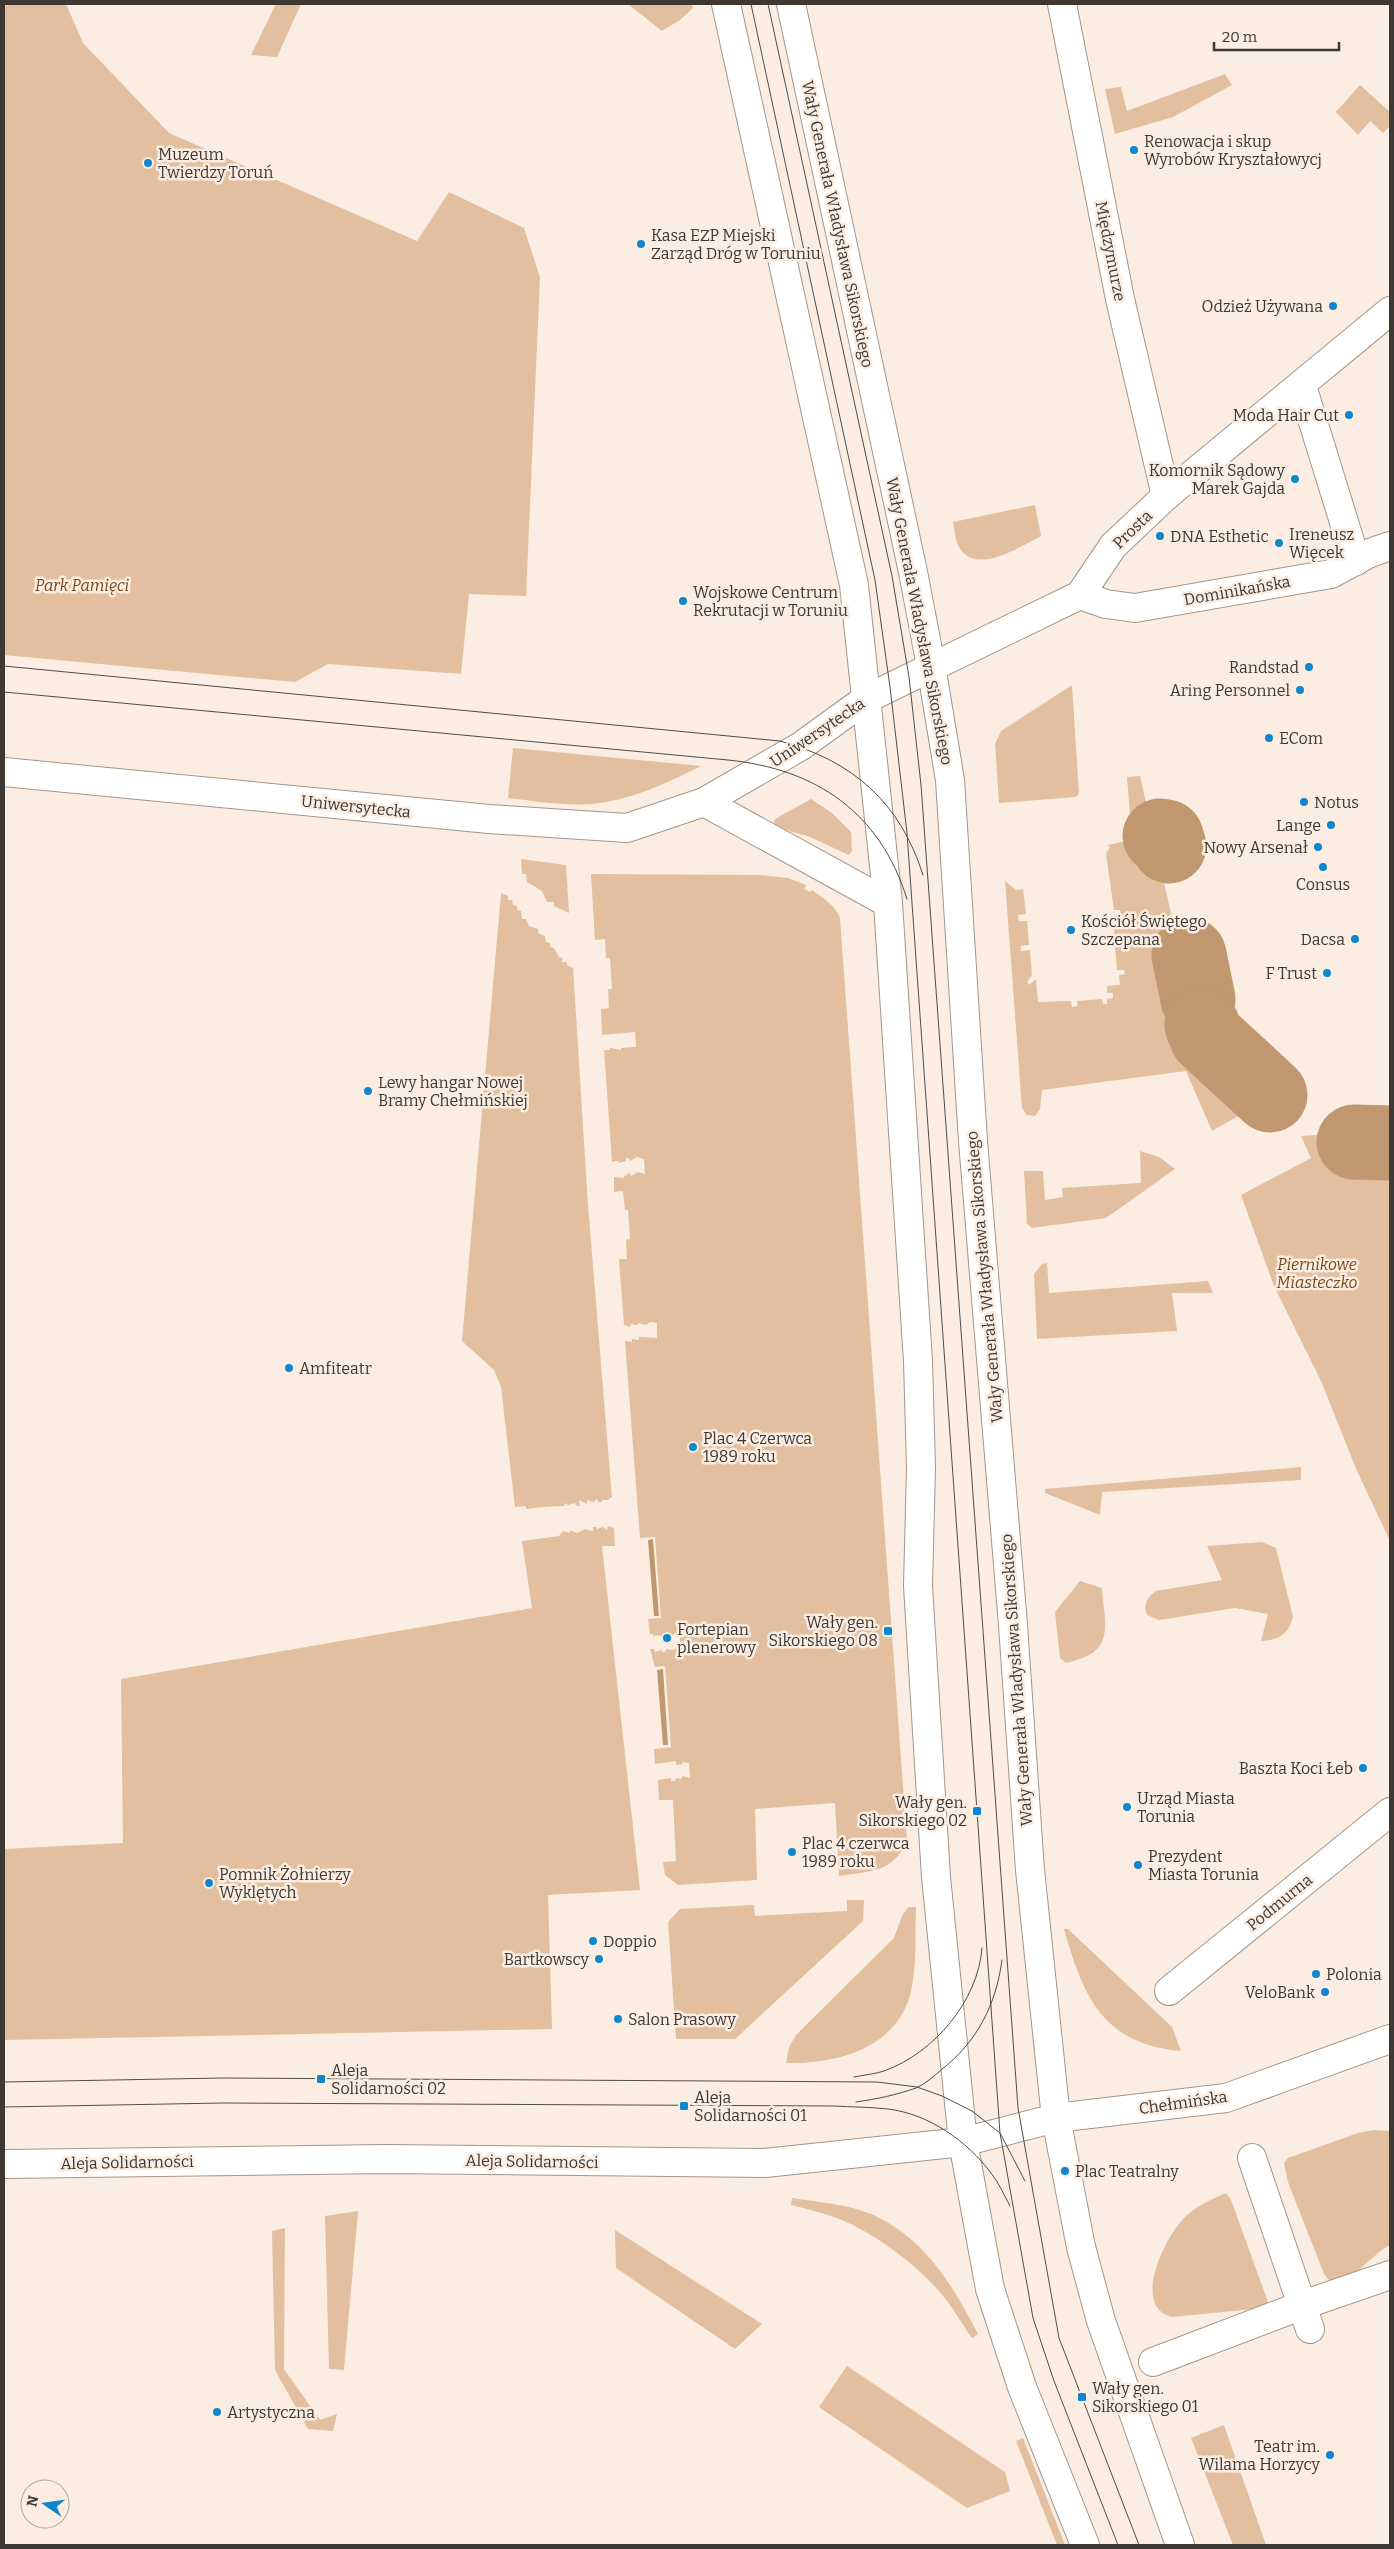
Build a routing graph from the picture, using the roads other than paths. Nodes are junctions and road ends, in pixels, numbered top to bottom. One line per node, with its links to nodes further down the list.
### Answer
1 (726, 4): 11 (street)
2 (791, 4): 10 (street, Wały Generała Władysława Sikorskiego)
3 (1062, 4): 6 (street, Międzymurze)
4 (1390, 310): 5 (street, Prosta)
5 (1302, 386): 6 (street, Prosta); 8 (street)
6 (1166, 496): 9 (street, Prosta)
7 (1390, 546): 8 (street, Dominikańska)
8 (1356, 562): 9 (street, Dominikańska)
9 (1080, 595): 10 (street)
10 (932, 666): 11 (street, Uniwersytecka); 18 (street, Wały Generała Władysława Sikorskiego)
11 (866, 699): 13 (street, Uniwersytecka); 14 (street)
12 (4, 772): 13 (street, Uniwersytecka)
13 (704, 802): 14 (street)
14 (888, 902): 19 (street)
15 (1390, 1813): 16 (street, Podmurna)
16 (1168, 1991)
17 (1390, 2039): 18 (street, Chełmińska)
18 (1056, 2118): 19 (street, Aleja Solidarności); 26 (street, Wały Generała Władysława Sikorskiego)
19 (963, 2142): 21 (street, Aleja Solidarności); 25 (street)
20 (1252, 2158): 23 (street)
21 (4, 2164)
22 (1390, 2275): 23 (street)
23 (1306, 2317): 24 (street)
24 (1154, 2362)
25 (1086, 2545)
26 (1180, 2545)

